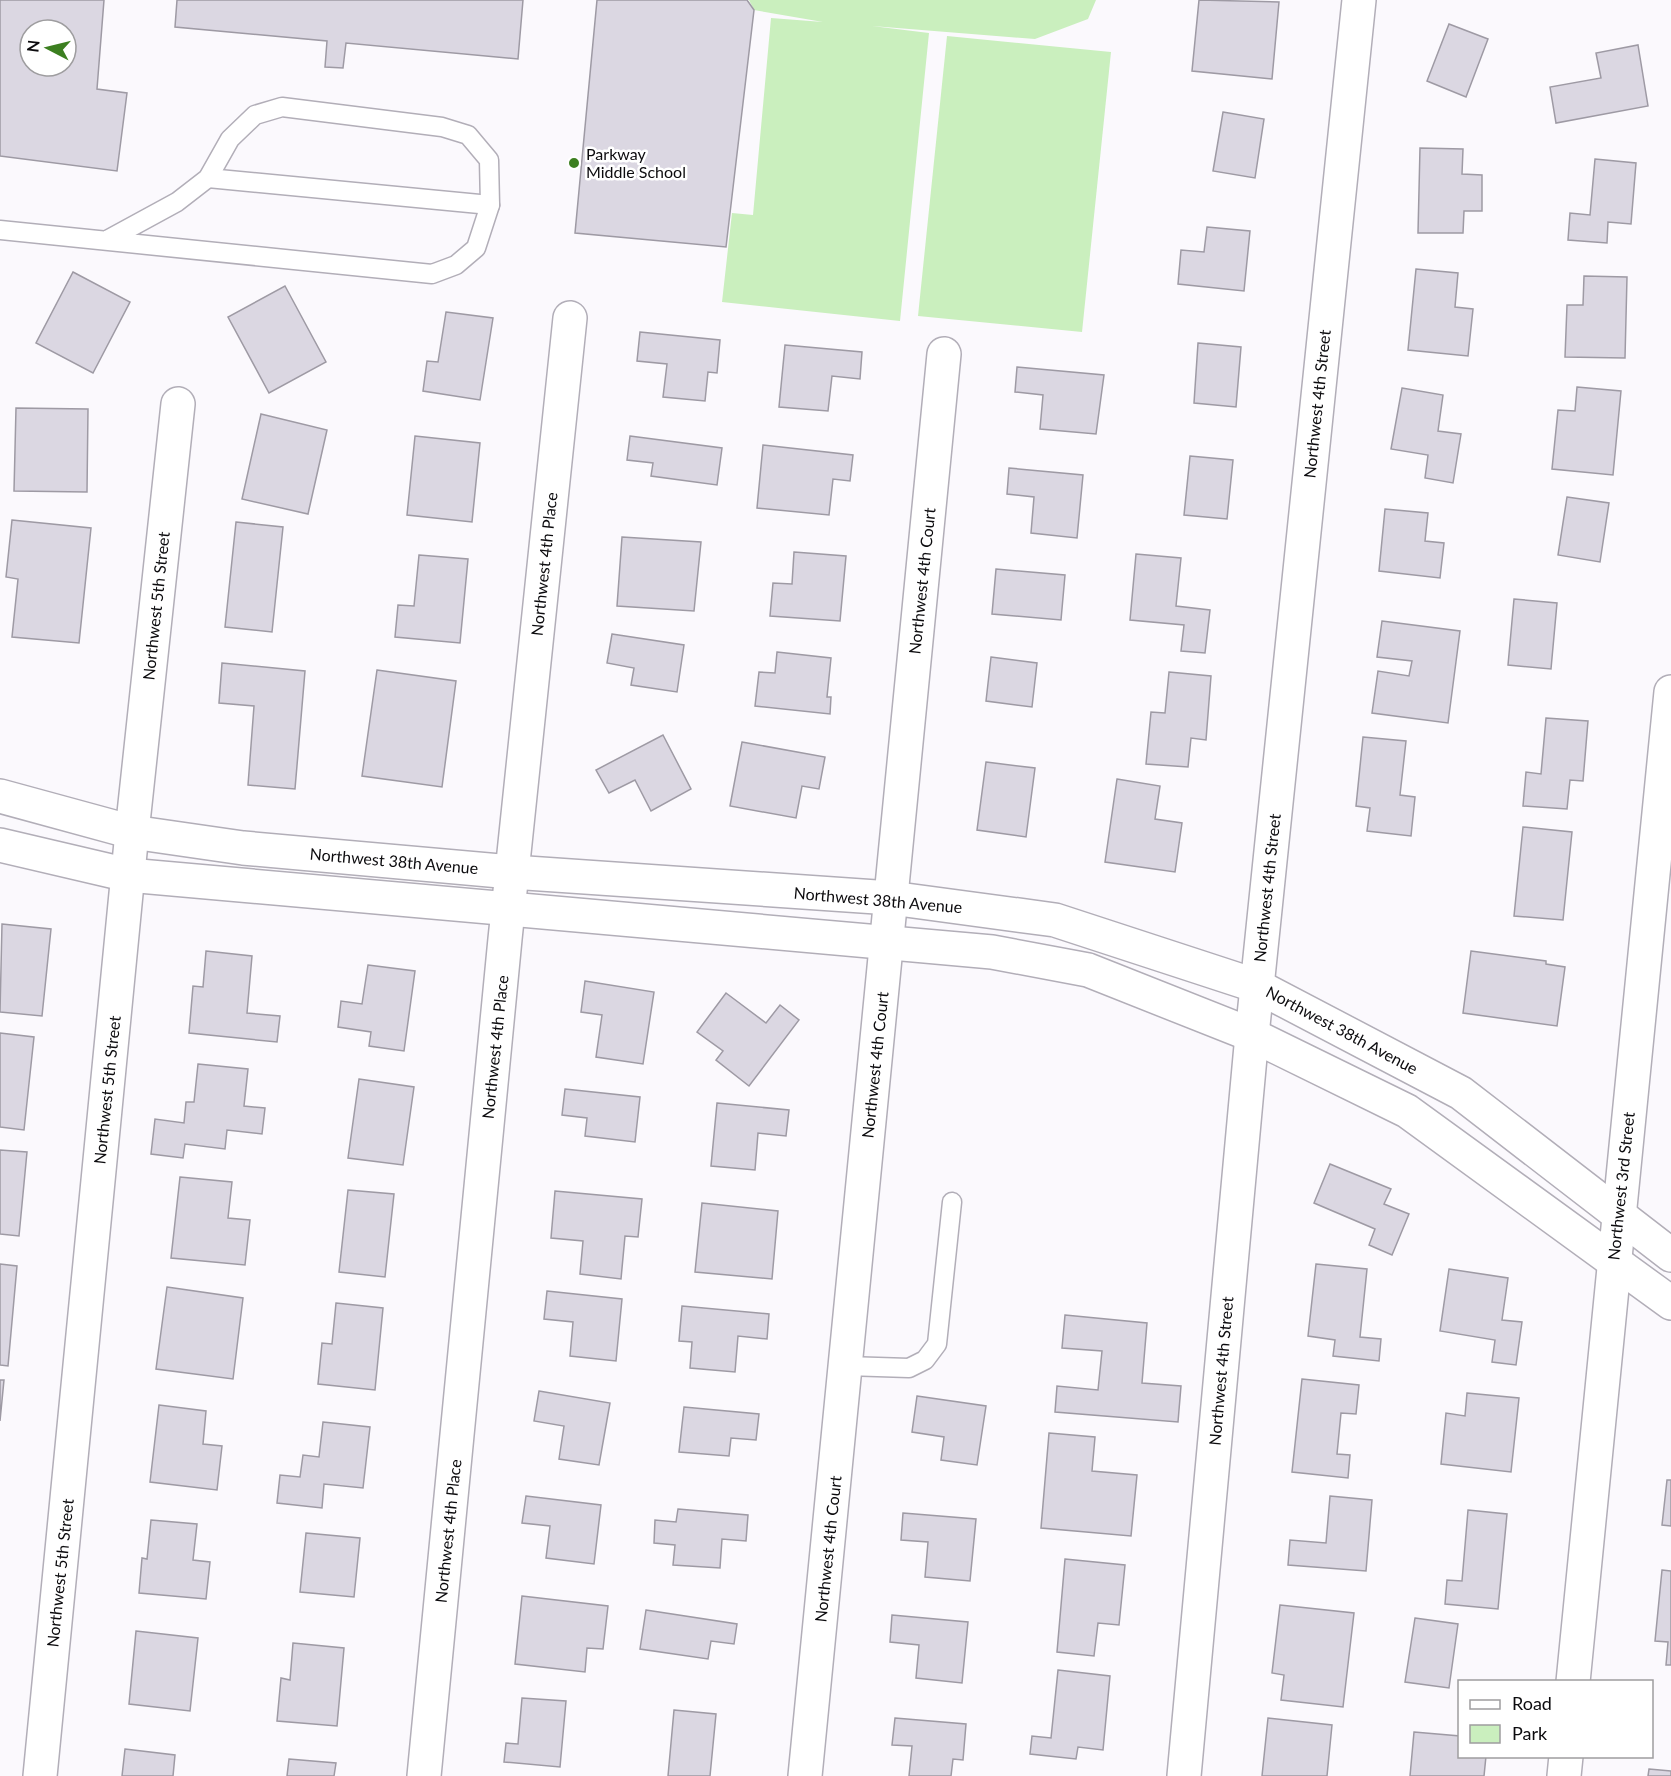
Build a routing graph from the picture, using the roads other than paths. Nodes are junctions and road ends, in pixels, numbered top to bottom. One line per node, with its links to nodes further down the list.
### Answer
1 (1359, 0): 18 (street, Northwest 4th Street)
2 (208, 178): 3 (lane); 3 (lane); 5 (lane)
3 (490, 205): 5 (lane)
4 (0, 230): 5 (lane)
5 (109, 239)
6 (570, 318): 13 (street, Northwest 4th Place)
7 (944, 354): 15 (street, Northwest 4th Court)
8 (178, 404): 11 (street, Northwest 5th Street)
9 (1671, 692): 21 (street, Northwest 3rd Street)
10 (0, 796): 11 (street, Northwest 38th Avenue)
11 (132, 832): 13 (street, Northwest 38th Avenue); 14 (street, Northwest 5th Street)
12 (0, 845): 14 (street)
13 (512, 872): 15 (street, Northwest 38th Avenue); 16 (street, Northwest 4th Place)
14 (128, 875): 16 (street); 28 (street, Northwest 5th Street)
15 (891, 898): 17 (street, Northwest 4th Court); 18 (street, Northwest 38th Avenue)
16 (508, 909): 17 (street); 29 (street, Northwest 4th Place)
17 (887, 943): 19 (street); 25 (street, Northwest 4th Court)
18 (1257, 986): 19 (street, Northwest 4th Street); 21 (street, Northwest 38th Avenue)
19 (1252, 1035): 23 (street); 31 (street, Northwest 4th Street)
20 (952, 1202): 25 (lane)
21 (1618, 1216): 22 (street, Northwest 38th Avenue); 23 (street, Northwest 3rd Street)
22 (1671, 1255)
23 (1613, 1260): 24 (street); 26 (street, Northwest 3rd Street)
24 (1671, 1303)
25 (846, 1366): 30 (street, Northwest 4th Court)
26 (1573, 1680)
27 (1566, 1758): 32 (street)
28 (40, 1776)
29 (424, 1776)
30 (806, 1776)
31 (1184, 1776)
32 (1564, 1776)

